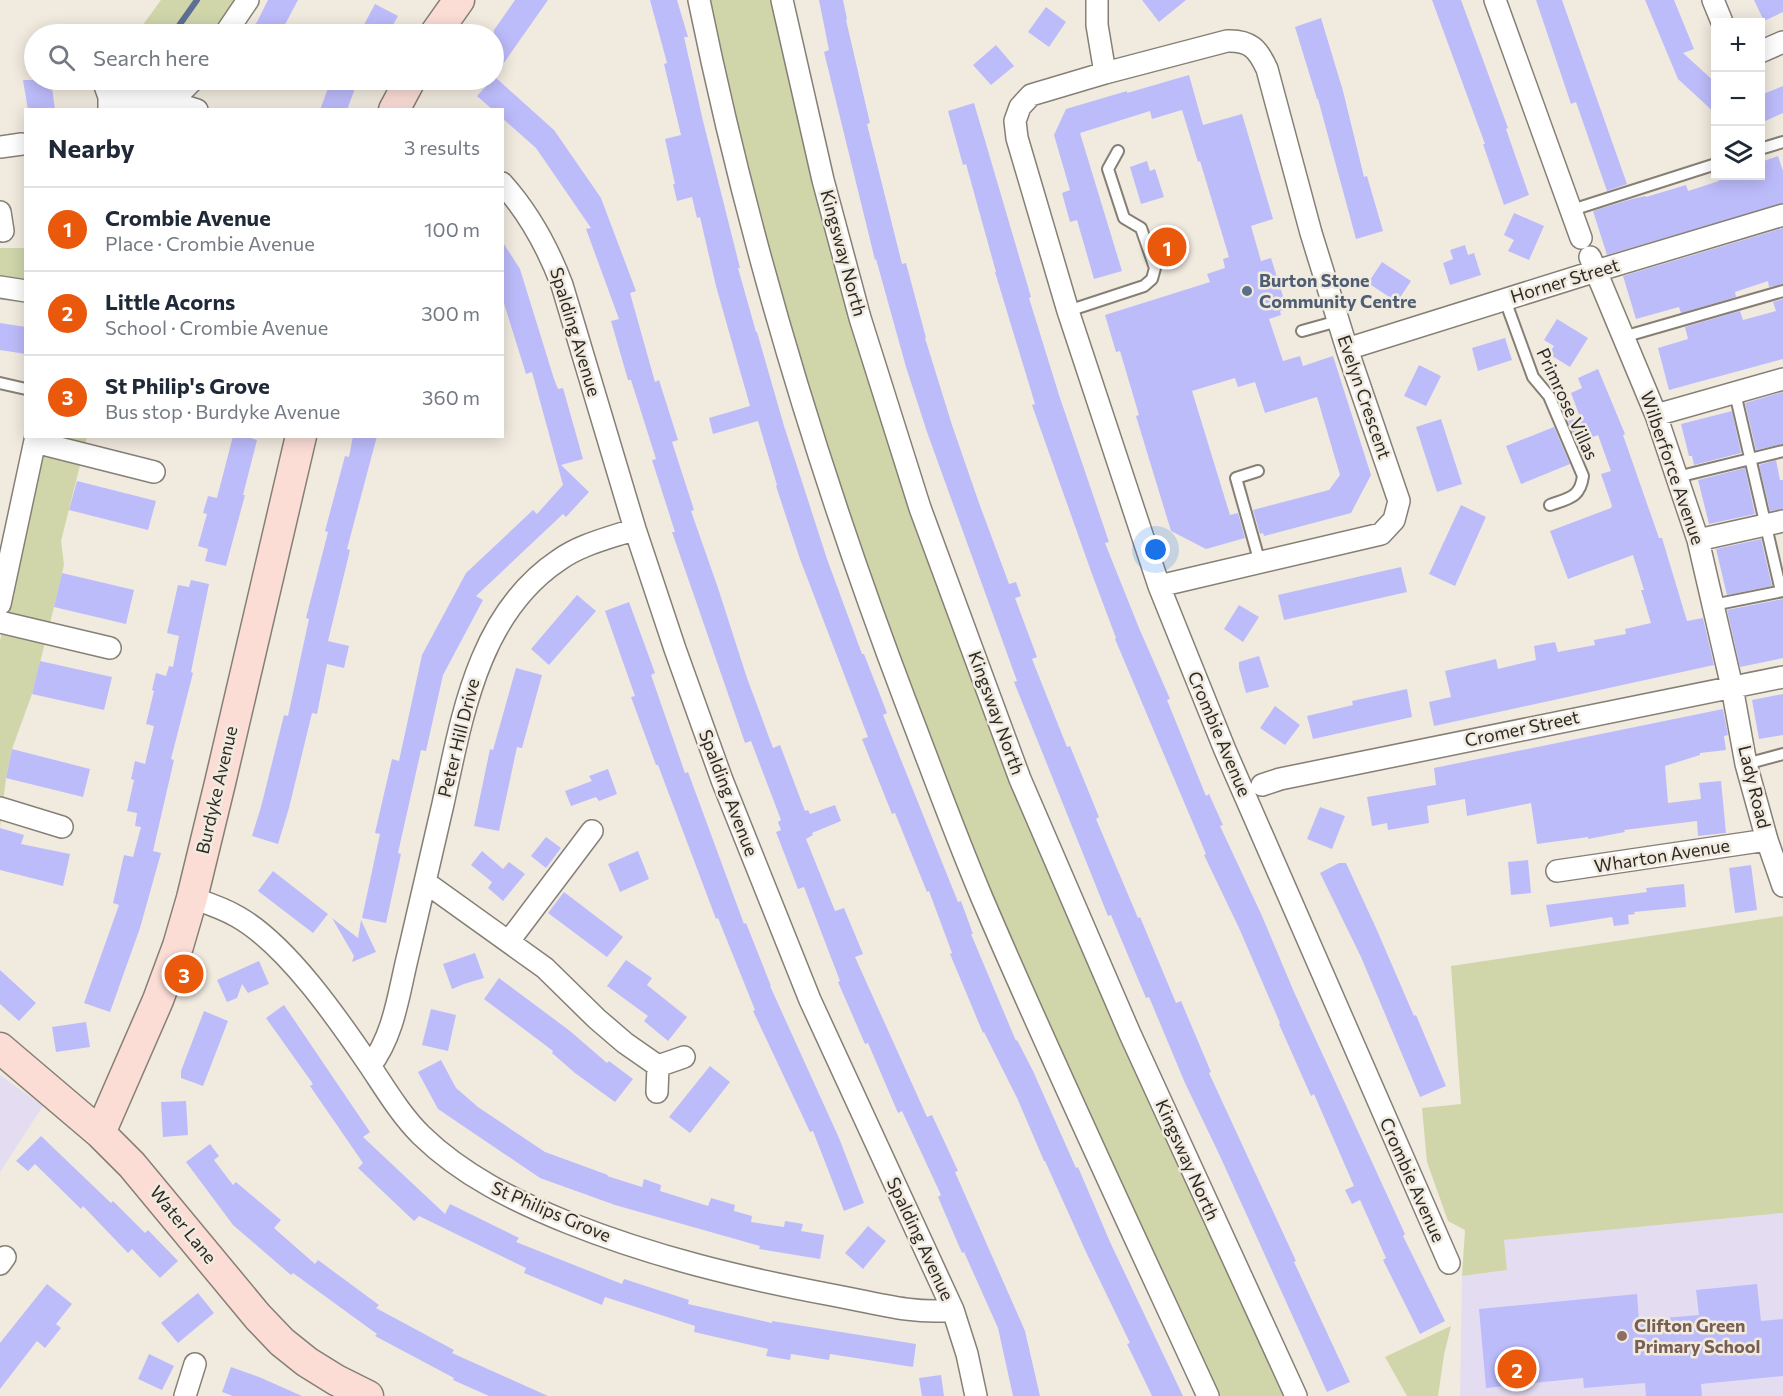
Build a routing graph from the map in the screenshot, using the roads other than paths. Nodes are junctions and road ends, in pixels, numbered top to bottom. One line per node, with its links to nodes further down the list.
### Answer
1 (248, 0): 9 (street)
2 (459, 0): 10 (street)
3 (699, 0): 86 (street)
4 (782, 0): 87 (street, Kingsway North)
5 (1097, 0): 13 (street)
6 (1495, 0): 25 (street, Wilberforce Avenue)
7 (1713, 0): 8 (street)
8 (1720, 18)
9 (232, 24)
10 (442, 24)
11 (1783, 42): 12 (street)
12 (1765, 50)
13 (1105, 74): 32 (street, Crombie Avenue); 33 (street, Evelyn Crescent)
14 (183, 90): 16 (street)
15 (107, 95): 16 (street)
16 (174, 97): 17 (street)
17 (190, 108)
18 (1783, 142): 21 (lane)
19 (22, 144): 20 (street)
20 (0, 147)
21 (1765, 148)
22 (1118, 151): 32 (lane)
23 (1711, 166): 25 (lane)
24 (504, 185): 51 (street, Spalding Avenue)
25 (1572, 210): 27 (street, Wilberforce Avenue)
26 (1783, 215): 27 (street, Horner Street)
27 (1589, 255): 31 (street, Horner Street); 35 (street, Wilberforce Avenue)
28 (0, 287): 29 (street)
29 (24, 291)
30 (1783, 291): 35 (lane)
31 (1505, 300): 36 (street, Horner Street); 49 (lane, Primrose Villas)
32 (1068, 311): 54 (street, Crombie Avenue)
33 (1338, 321): 34 (lane); 36 (street, Evelyn Crescent)
34 (1302, 331)
35 (1623, 338): 41 (street, Wilberforce Avenue)
36 (1347, 349): 53 (street, Evelyn Crescent)
37 (1783, 379): 40 (street)
38 (0, 383): 39 (lane)
39 (24, 389)
40 (1735, 393): 41 (street); 45 (lane)
41 (1656, 415): 48 (street, Wilberforce Avenue)
42 (301, 438): 72 (street, Burdyke Avenue)
43 (36, 439): 46 (street); 56 (street)
44 (1783, 451): 45 (lane)
45 (1750, 459): 48 (lane); 50 (lane)
46 (154, 471)
47 (1258, 471): 53 (lane)
48 (1677, 477): 52 (street, Wilberforce Avenue)
49 (1550, 505)
50 (1774, 523): 52 (street); 55 (lane)
51 (635, 529): 70 (street, Peter Hill Drive); 81 (street, Spalding Avenue)
52 (1698, 540): 57 (street, Wilberforce Avenue)
53 (1260, 563): 54 (street, Evelyn Crescent)
54 (1159, 586): 80 (street, Crombie Avenue)
55 (1782, 591): 57 (lane)
56 (0, 604)
57 (1713, 605): 61 (street, Wilberforce Avenue)
58 (0, 622): 59 (street)
59 (111, 648)
60 (1783, 677): 61 (street, Cromer Street)
61 (1732, 687): 63 (street, Lady Road); 64 (street, Cromer Street)
62 (1783, 754): 63 (lane)
63 (1746, 764): 68 (street, Lady Road)
64 (1262, 785)
65 (0, 808): 66 (street)
66 (62, 827)
67 (592, 831): 73 (street)
68 (1767, 840): 69 (street, Wharton Avenue); 71 (street, Lady Road)
69 (1557, 872)
70 (425, 882): 73 (street); 76 (street, Peter Hill Drive)
71 (1783, 886)
72 (192, 898): 76 (street, St Philips Grove); 79 (street, Burdyke Avenue)
73 (509, 941): 77 (street)
74 (0, 1048): 79 (street, Water Lane)
75 (684, 1057): 77 (street)
76 (370, 1066): 81 (street, St Philips Grove)
77 (658, 1066): 78 (street)
78 (657, 1092)
79 (100, 1133): 84 (street, Water Lane)
80 (1449, 1263)
81 (953, 1310): 85 (street, Spalding Avenue)
82 (195, 1364): 83 (street)
83 (185, 1396)
84 (368, 1396)
85 (976, 1396)
86 (1208, 1396)
87 (1296, 1396)

